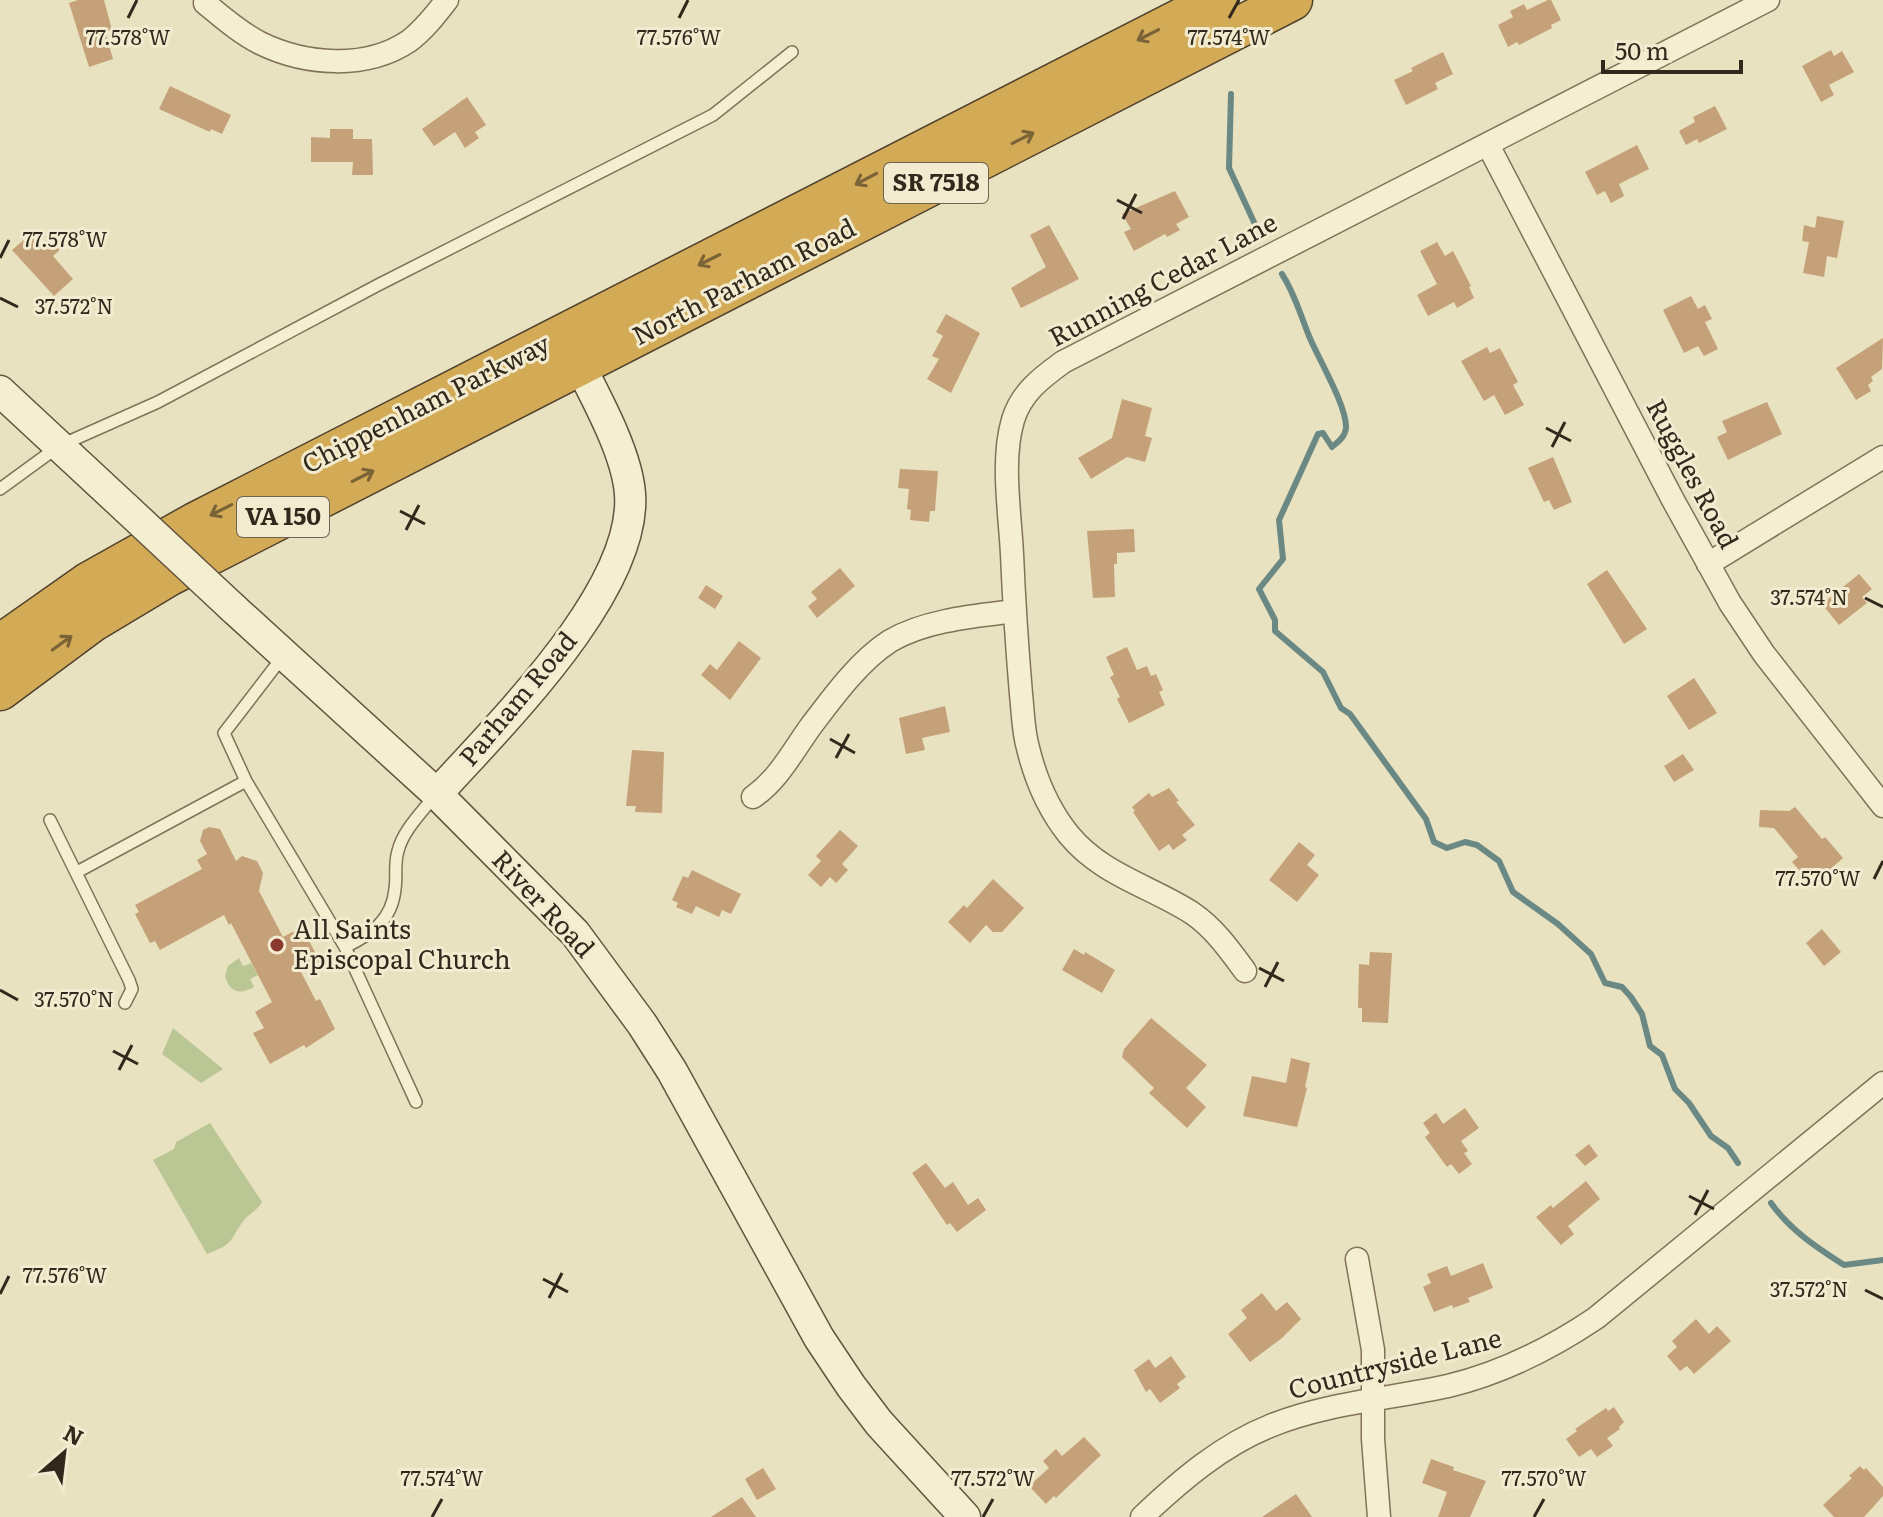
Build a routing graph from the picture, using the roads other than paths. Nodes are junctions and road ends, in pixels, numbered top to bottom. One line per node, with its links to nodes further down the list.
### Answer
1 (447, 0): 5 (street)
2 (1218, 0): 8 (highway, North Parham Road / SR 7518, one-way to 8)
3 (1292, 0): 8 (highway, North Parham Road / SR 7518, one-way to 3)
4 (1768, 0): 7 (street, Running Cedar Lane)
5 (205, 3)
6 (792, 52): 10 (lane)
7 (1488, 145): 13 (street, Ruggles Road); 14 (street, Running Cedar Lane)
8 (572, 349): 15 (highway, Chippenham Parkway / VA 150, one-way to 15); 17 (highway, Chippenham Parkway / VA 150, one-way to 8); 19 (main road, Parham Road)
9 (0, 391): 10 (main road, River Road)
10 (59, 446): 12 (lane); 16 (main road, River Road, bridge)
11 (1883, 457): 13 (street)
12 (0, 489)
13 (1708, 564): 21 (street, Ruggles Road)
14 (1015, 611): 20 (street); 25 (street, Running Cedar Lane)
15 (0, 645)
16 (284, 655): 18 (lane); 19 (main road, River Road)
17 (0, 690)
18 (246, 781): 23 (lane); 24 (lane)
19 (437, 794): 24 (lane); 31 (main road, River Road)
20 (753, 797)
21 (1883, 806)
22 (50, 820): 23 (lane)
23 (77, 872): 26 (lane)
24 (345, 947): 28 (lane)
25 (1245, 971)
26 (125, 1003)
27 (1883, 1083): 30 (street, Countryside Lane)
28 (416, 1102)
29 (1357, 1259): 30 (street)
30 (1374, 1399): 32 (street, Countryside Lane); 33 (street)
31 (965, 1517)
32 (1142, 1517)
33 (1379, 1517)

